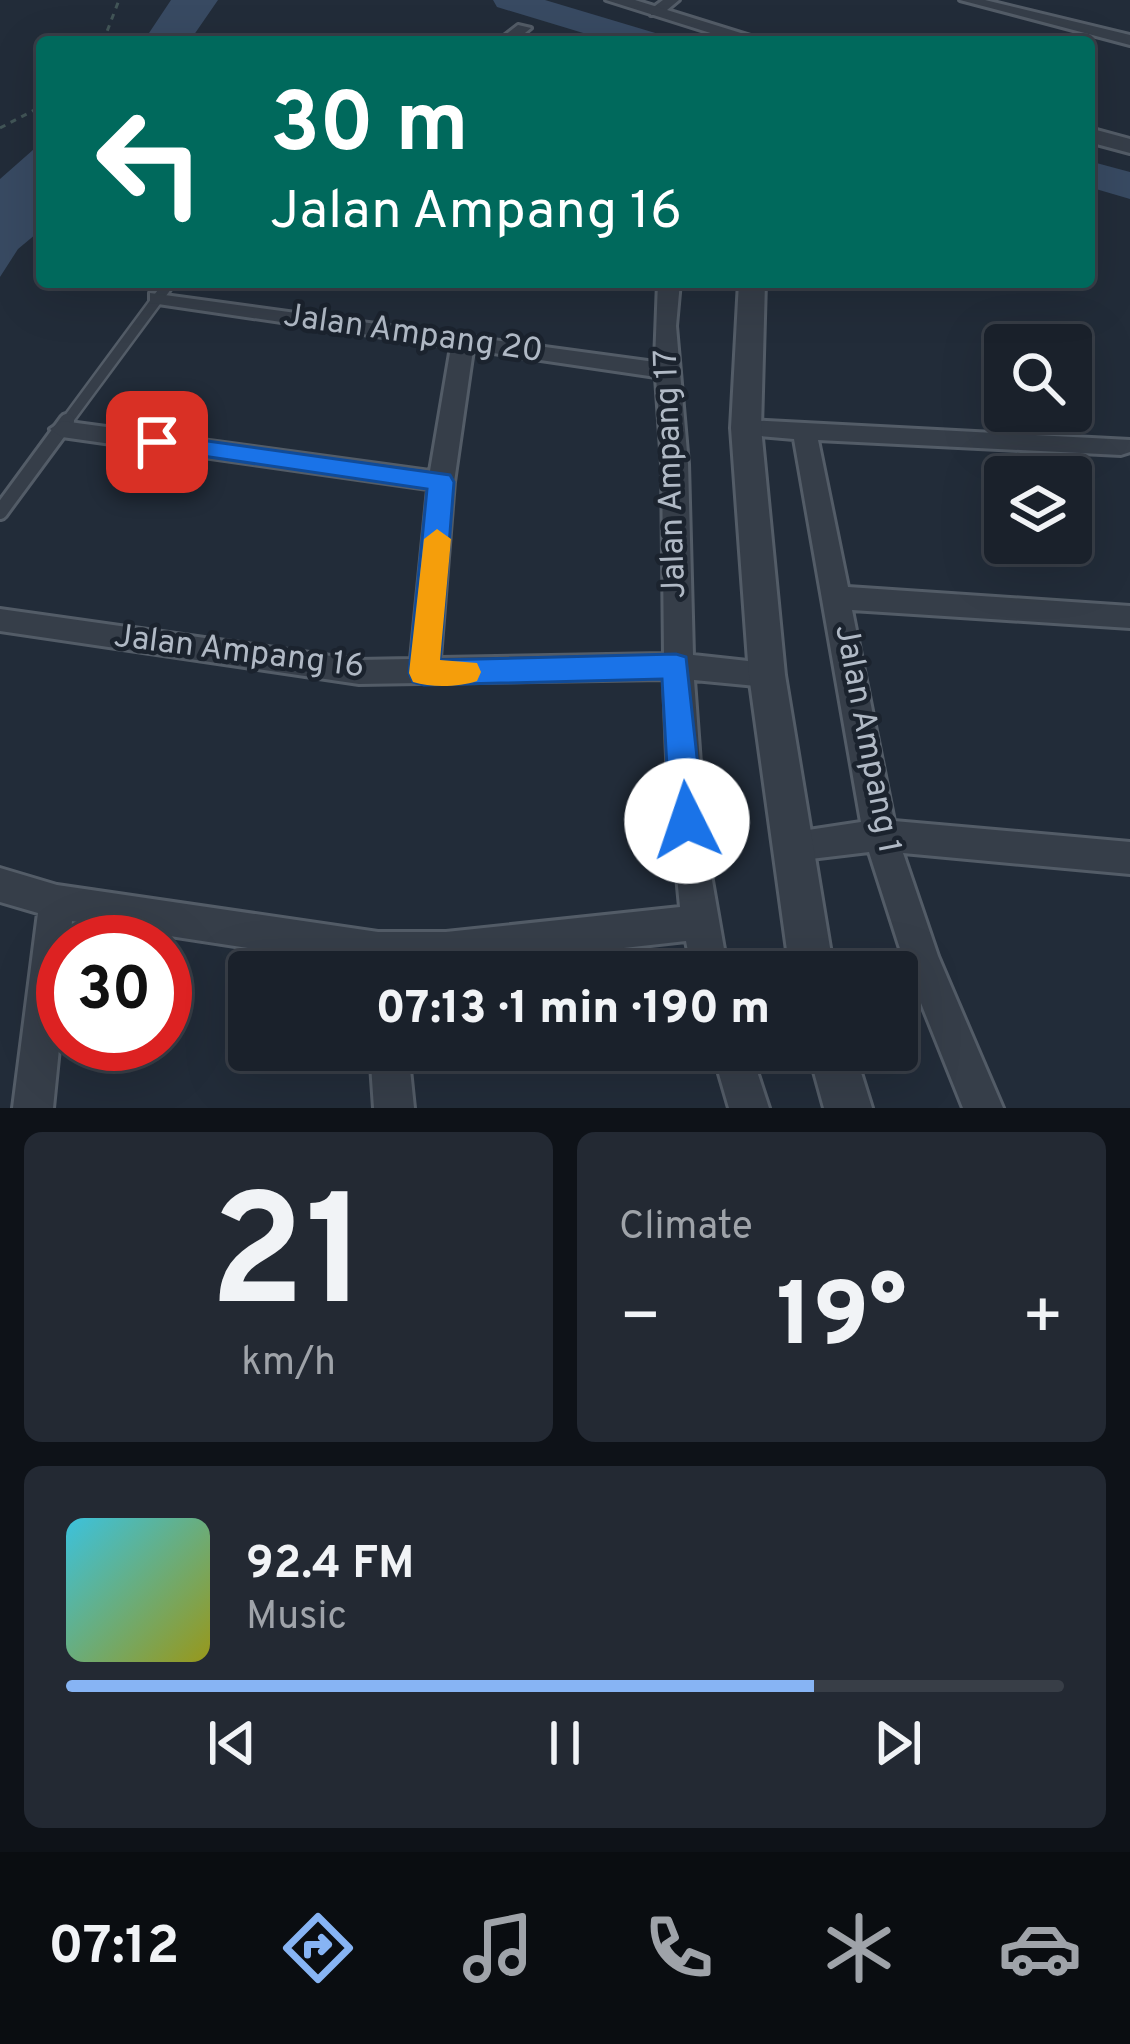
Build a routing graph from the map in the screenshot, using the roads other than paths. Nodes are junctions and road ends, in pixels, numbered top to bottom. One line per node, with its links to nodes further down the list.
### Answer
1 (615, 0): 3 (street)
2 (967, 0): 7 (street)
3 (664, 6): 6 (street)
4 (523, 28): 5 (street)
5 (512, 36)
6 (744, 36)
7 (1130, 40)
8 (1095, 136): 9 (street)
9 (1130, 146)
10 (669, 288): 14 (street, Jalan Ampang 17)
11 (752, 288): 15 (street)
12 (164, 290): 13 (street, Jalan Ampang 20); 16 (lane)
13 (463, 342): 14 (street, Jalan Ampang 20); 19 (street)
14 (669, 370): 24 (street, Jalan Ampang 17)
15 (746, 428): 17 (street); 26 (street)
16 (62, 429): 19 (street); 20 (lane)
17 (804, 429): 18 (street); 21 (street, Jalan Ampang 1)
18 (1125, 449)
19 (441, 482): 25 (street)
20 (0, 512)
21 (839, 598): 22 (street); 27 (street, Jalan Ampang 1)
22 (1130, 617)
23 (0, 620): 25 (street, Jalan Ampang 16)
24 (676, 666): 25 (street, Jalan Ampang 16); 26 (street, Jalan Ampang 16); 32 (street, Jalan Ampang 17)
25 (424, 673)
26 (767, 675): 28 (street)
27 (880, 836): 28 (street); 29 (street); 44 (street, Jalan Ampang 1)
28 (794, 845): 36 (street)
29 (1130, 858)
30 (0, 885): 31 (street)
31 (57, 902): 33 (street); 40 (street)
32 (699, 922): 34 (street); 35 (street, Jalan Ampang 17)
33 (325, 951)
34 (440, 951)
35 (705, 951)
36 (809, 951)
37 (390, 1071): 41 (street)
38 (738, 1071): 42 (street)
39 (837, 1071): 43 (street)
40 (33, 1108)
41 (394, 1108)
42 (749, 1108)
43 (848, 1108)
44 (983, 1108)

